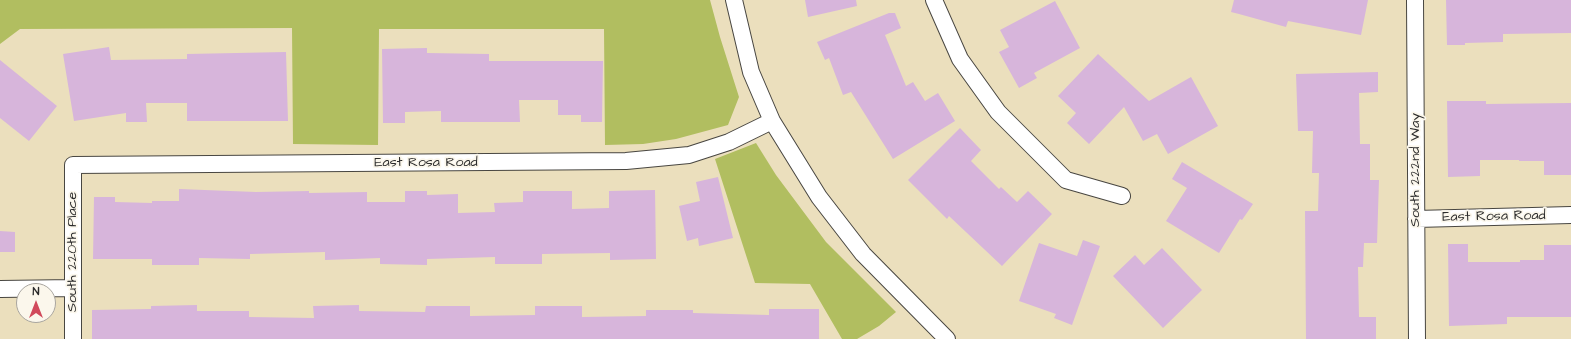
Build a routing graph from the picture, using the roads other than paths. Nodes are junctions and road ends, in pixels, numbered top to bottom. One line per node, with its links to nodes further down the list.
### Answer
1 (734, 0): 4 (street)
2 (934, 0): 6 (street)
3 (1416, 0): 8 (street, South 222nd Way)
4 (772, 121): 5 (street, East Rosa Road); 12 (street)
5 (73, 165): 9 (street, South 220th Place)
6 (1122, 196)
7 (1571, 215): 8 (street, East Rosa Road)
8 (1416, 219): 13 (street, South 222nd Way)
9 (73, 288): 10 (street); 11 (street, South 220th Place)
10 (0, 289)
11 (73, 339)
12 (947, 339)
13 (1417, 339)

